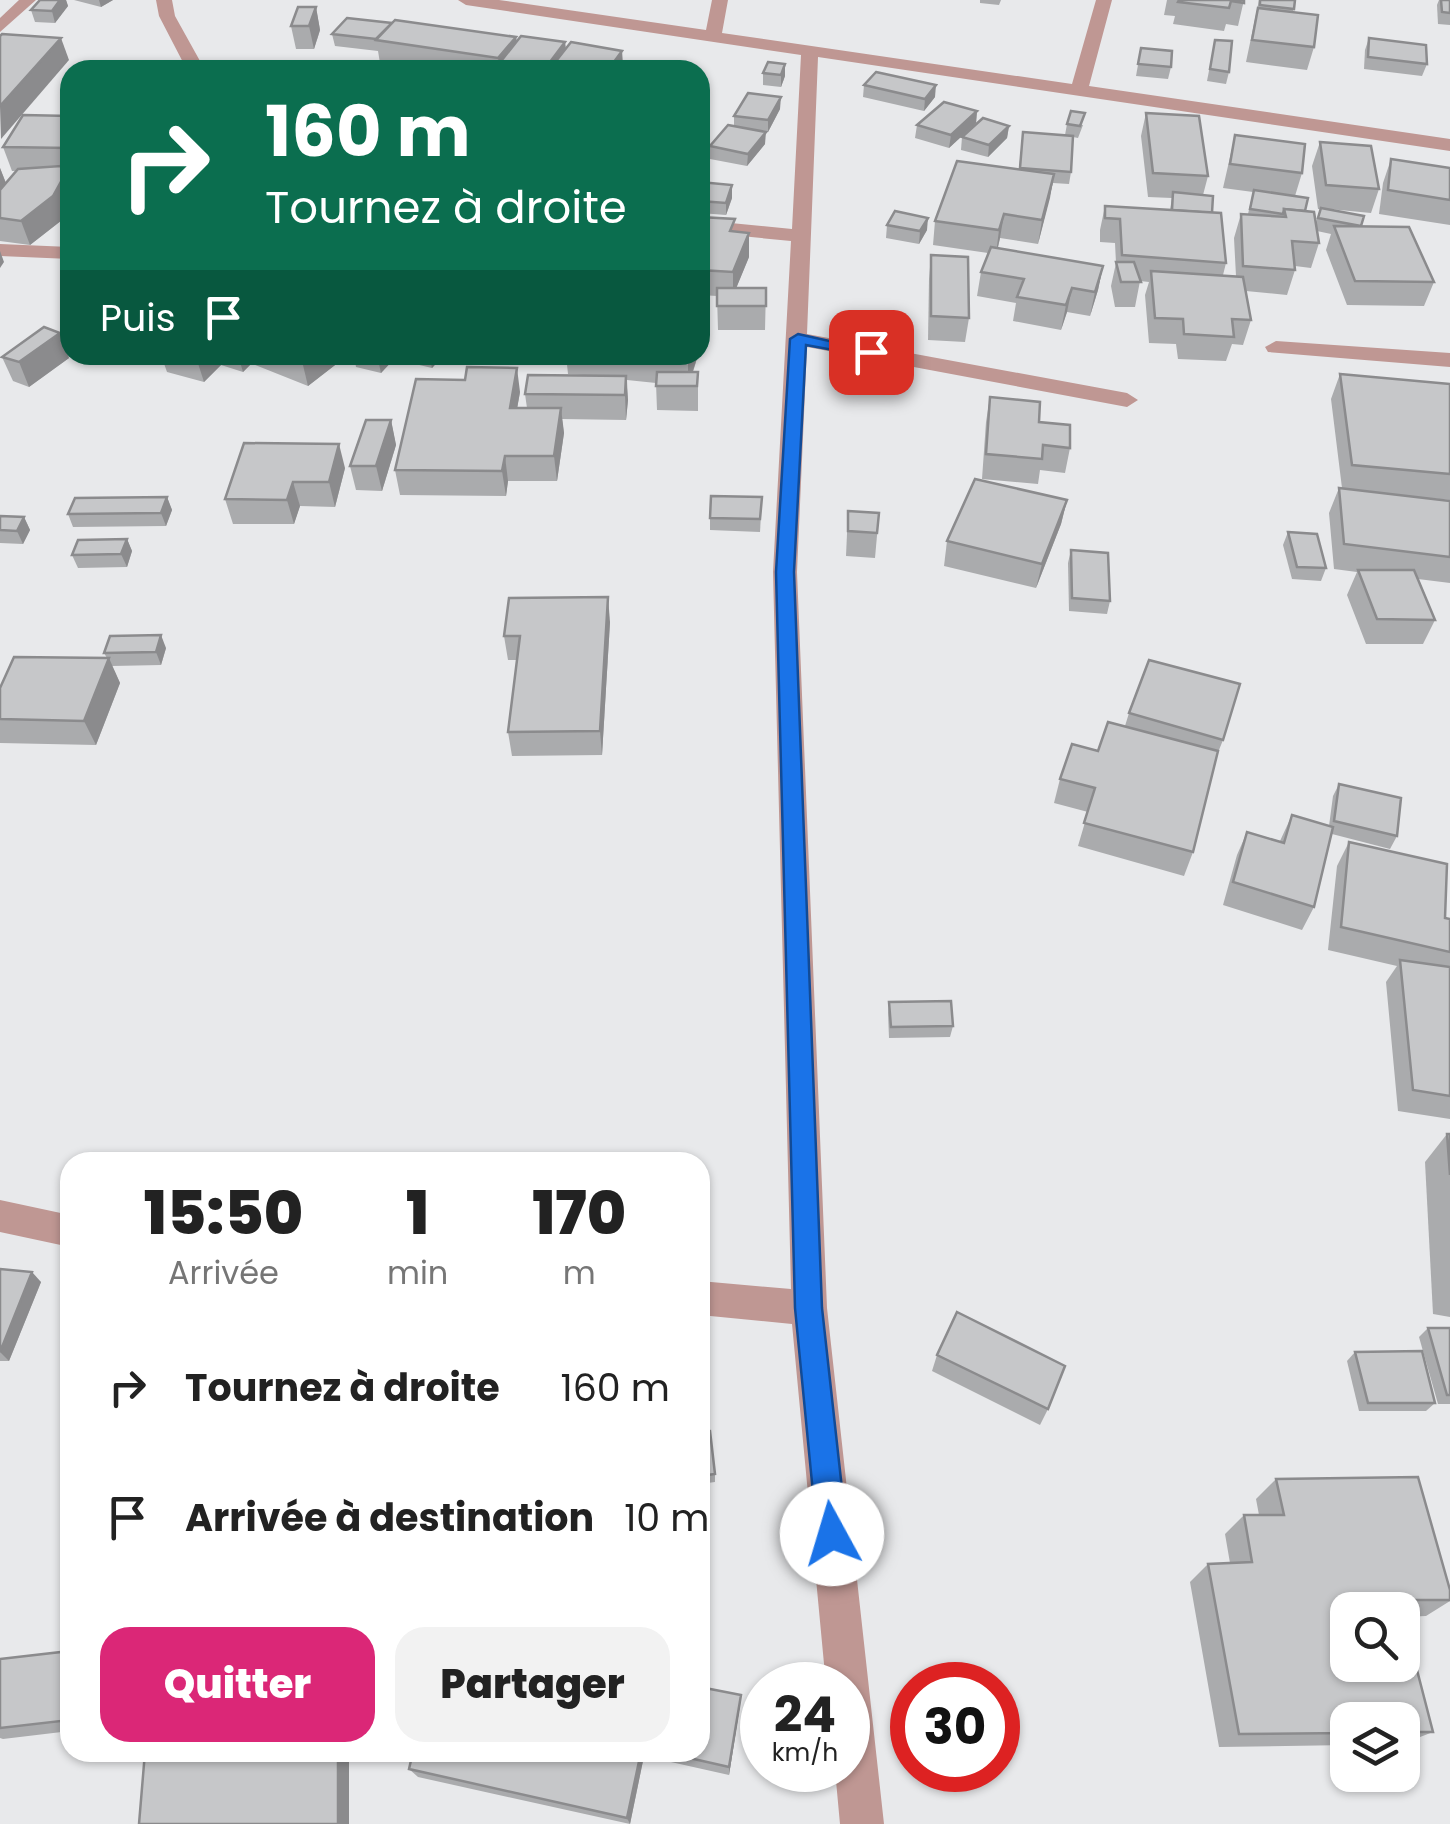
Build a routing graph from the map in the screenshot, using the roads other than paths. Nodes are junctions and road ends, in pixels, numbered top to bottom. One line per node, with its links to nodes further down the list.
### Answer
1 (28, 0): 6 (street)
2 (164, 0): 9 (street)
3 (466, 0): 7 (street)
4 (720, 0): 7 (street)
5 (1104, 0): 10 (street)
6 (0, 26)
7 (713, 37): 8 (street)
8 (810, 50): 10 (street); 13 (street)
9 (191, 60)
10 (1078, 92): 11 (street)
11 (1450, 145)
12 (710, 227): 13 (street)
13 (802, 236): 16 (street)
14 (0, 250): 15 (street)
15 (60, 253)
16 (798, 339): 19 (street); 23 (street)
17 (1276, 347): 18 (street)
18 (1450, 360)
19 (1126, 400)
20 (0, 1216): 21 (street)
21 (60, 1229)
22 (710, 1299): 23 (street)
23 (809, 1308): 24 (street)
24 (845, 1662)
25 (859, 1792): 26 (street)
26 (862, 1824)

